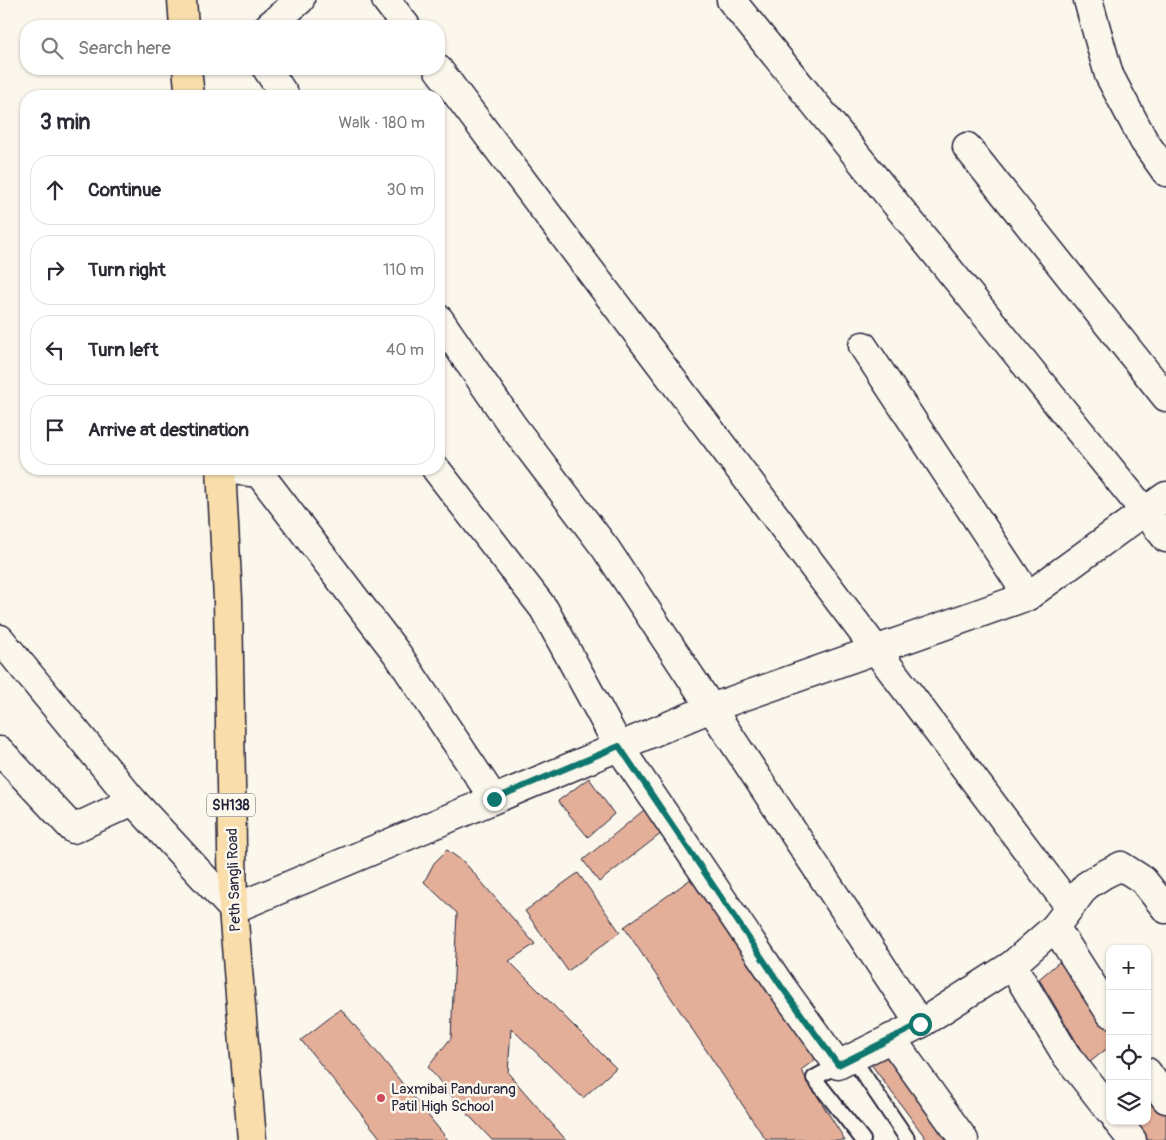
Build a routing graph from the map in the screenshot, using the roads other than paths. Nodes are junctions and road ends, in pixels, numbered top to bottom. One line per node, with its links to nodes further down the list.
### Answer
1 (182, 0): 6 (highway)
2 (300, 0): 7 (street)
3 (386, 0): 8 (street)
4 (731, 0): 20 (street)
5 (1088, 0): 13 (street)
6 (184, 20)
7 (276, 20)
8 (401, 20)
9 (270, 75): 11 (street)
10 (443, 75): 24 (street)
11 (281, 90)
12 (967, 147): 16 (street)
13 (1166, 172)
14 (445, 328): 25 (street)
15 (863, 346): 22 (street)
16 (1166, 397)
17 (222, 475): 30 (highway, Peth Sangli Road / SH138)
18 (261, 475): 28 (street)
19 (441, 475): 26 (street)
20 (1155, 504): 21 (street); 22 (street)
21 (1166, 538)
22 (1028, 596): 24 (street)
23 (0, 640): 29 (street)
24 (876, 650): 25 (street); 32 (street)
25 (710, 708): 26 (street); 35 (street)
26 (619, 746): 28 (street); 37 (street)
27 (0, 751): 29 (street)
28 (494, 799): 30 (street)
29 (133, 801): 30 (street)
30 (233, 909): 42 (highway, Peth Sangli Road / SH138)
31 (1166, 910): 32 (street)
32 (1062, 917): 33 (street); 34 (street)
33 (1012, 966): 35 (street); 40 (street)
34 (1106, 1005)
35 (920, 1024): 36 (street)
36 (891, 1038): 37 (street); 45 (street)
37 (845, 1062): 43 (lane); 44 (lane)
38 (1151, 1078): 39 (street)
39 (1166, 1099)
40 (1106, 1107)
41 (1121, 1125): 46 (street)
42 (252, 1140)
43 (863, 1140)
44 (908, 1140)
45 (964, 1140)
46 (1132, 1140)

